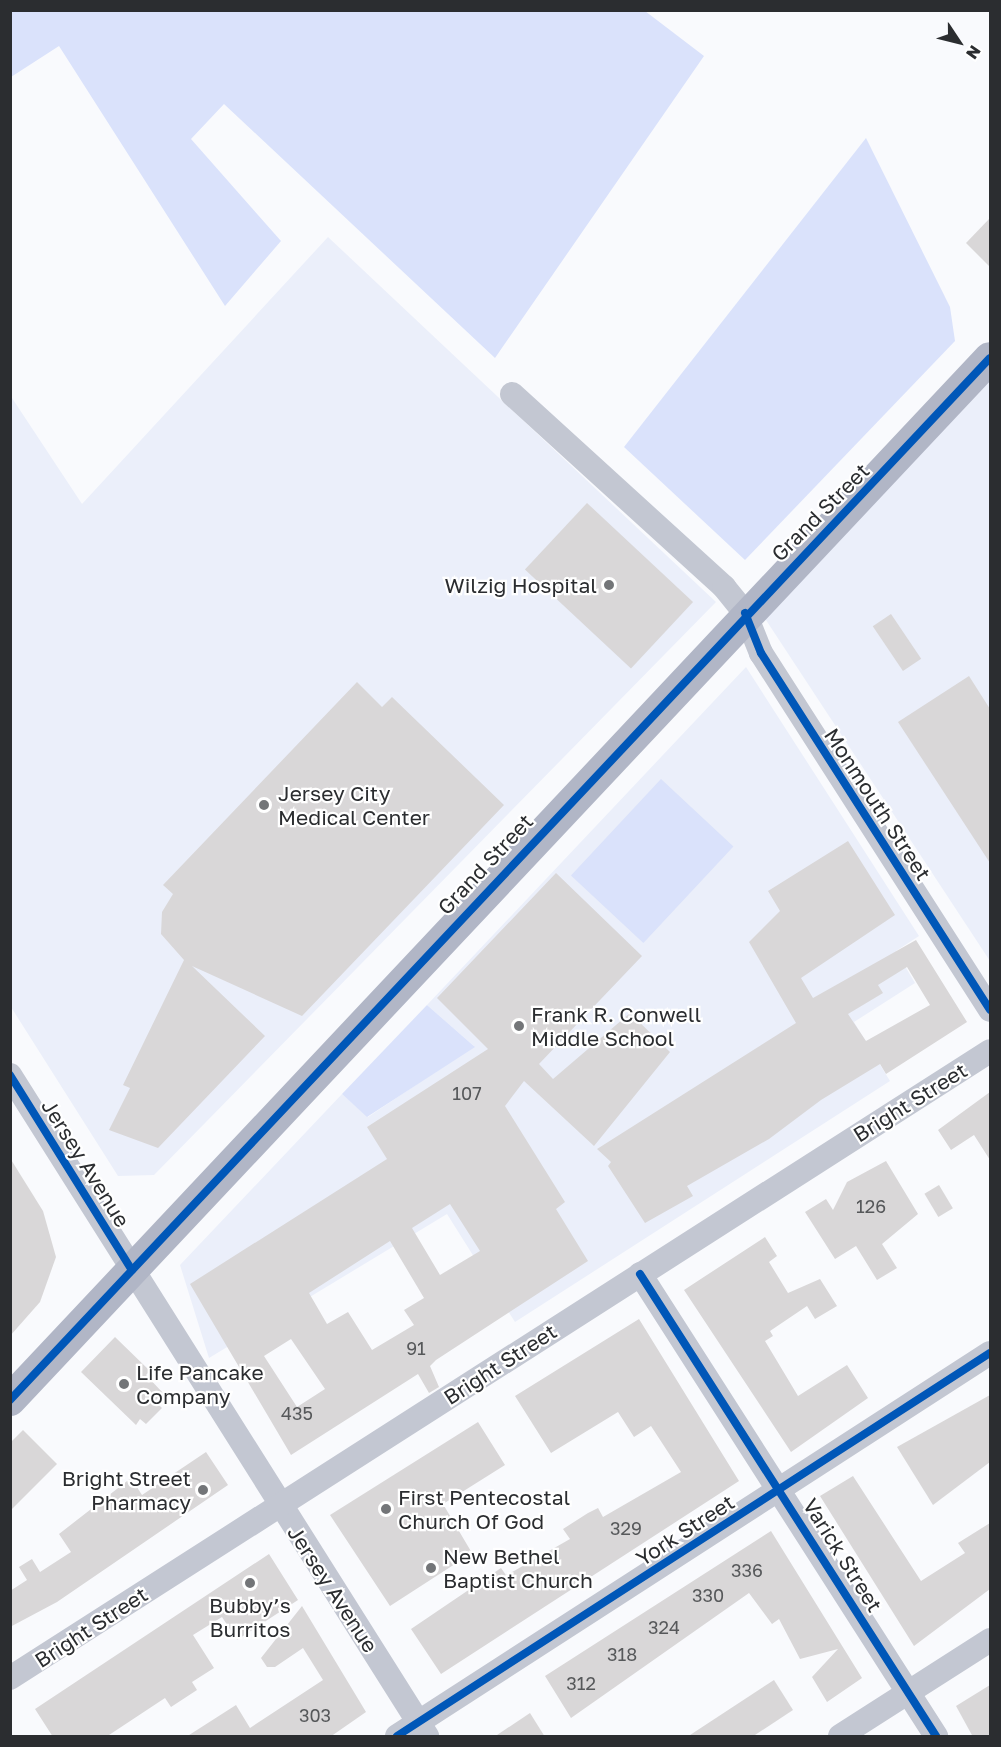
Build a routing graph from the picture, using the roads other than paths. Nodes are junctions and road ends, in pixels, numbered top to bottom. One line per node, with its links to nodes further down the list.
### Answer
1 (990, 358): 3 (main road, Grand Street)
2 (512, 394): 3 (street, Monmouth Street)
3 (745, 613): 4 (street, Monmouth Street); 7 (main road, Grand Street)
4 (990, 1010)
5 (990, 1051): 8 (street, Bright Street)
6 (10, 1075): 7 (street, Jersey Avenue)
7 (132, 1270): 10 (main road, Grand Street); 12 (street, Jersey Avenue)
8 (640, 1274): 11 (street, Varick Street); 12 (street, Bright Street)
9 (990, 1353): 11 (street, York Street)
10 (10, 1400)
11 (781, 1490): 15 (street, Varick Street); 16 (street, York Street)
12 (280, 1506): 14 (street, Bright Street); 16 (street, Jersey Avenue)
13 (990, 1640): 15 (street)
14 (10, 1678)
15 (908, 1692): 18 (street); 19 (street, Varick Street)
16 (423, 1730): 17 (street, York Street)
17 (397, 1737)
18 (840, 1737)
19 (936, 1737)

